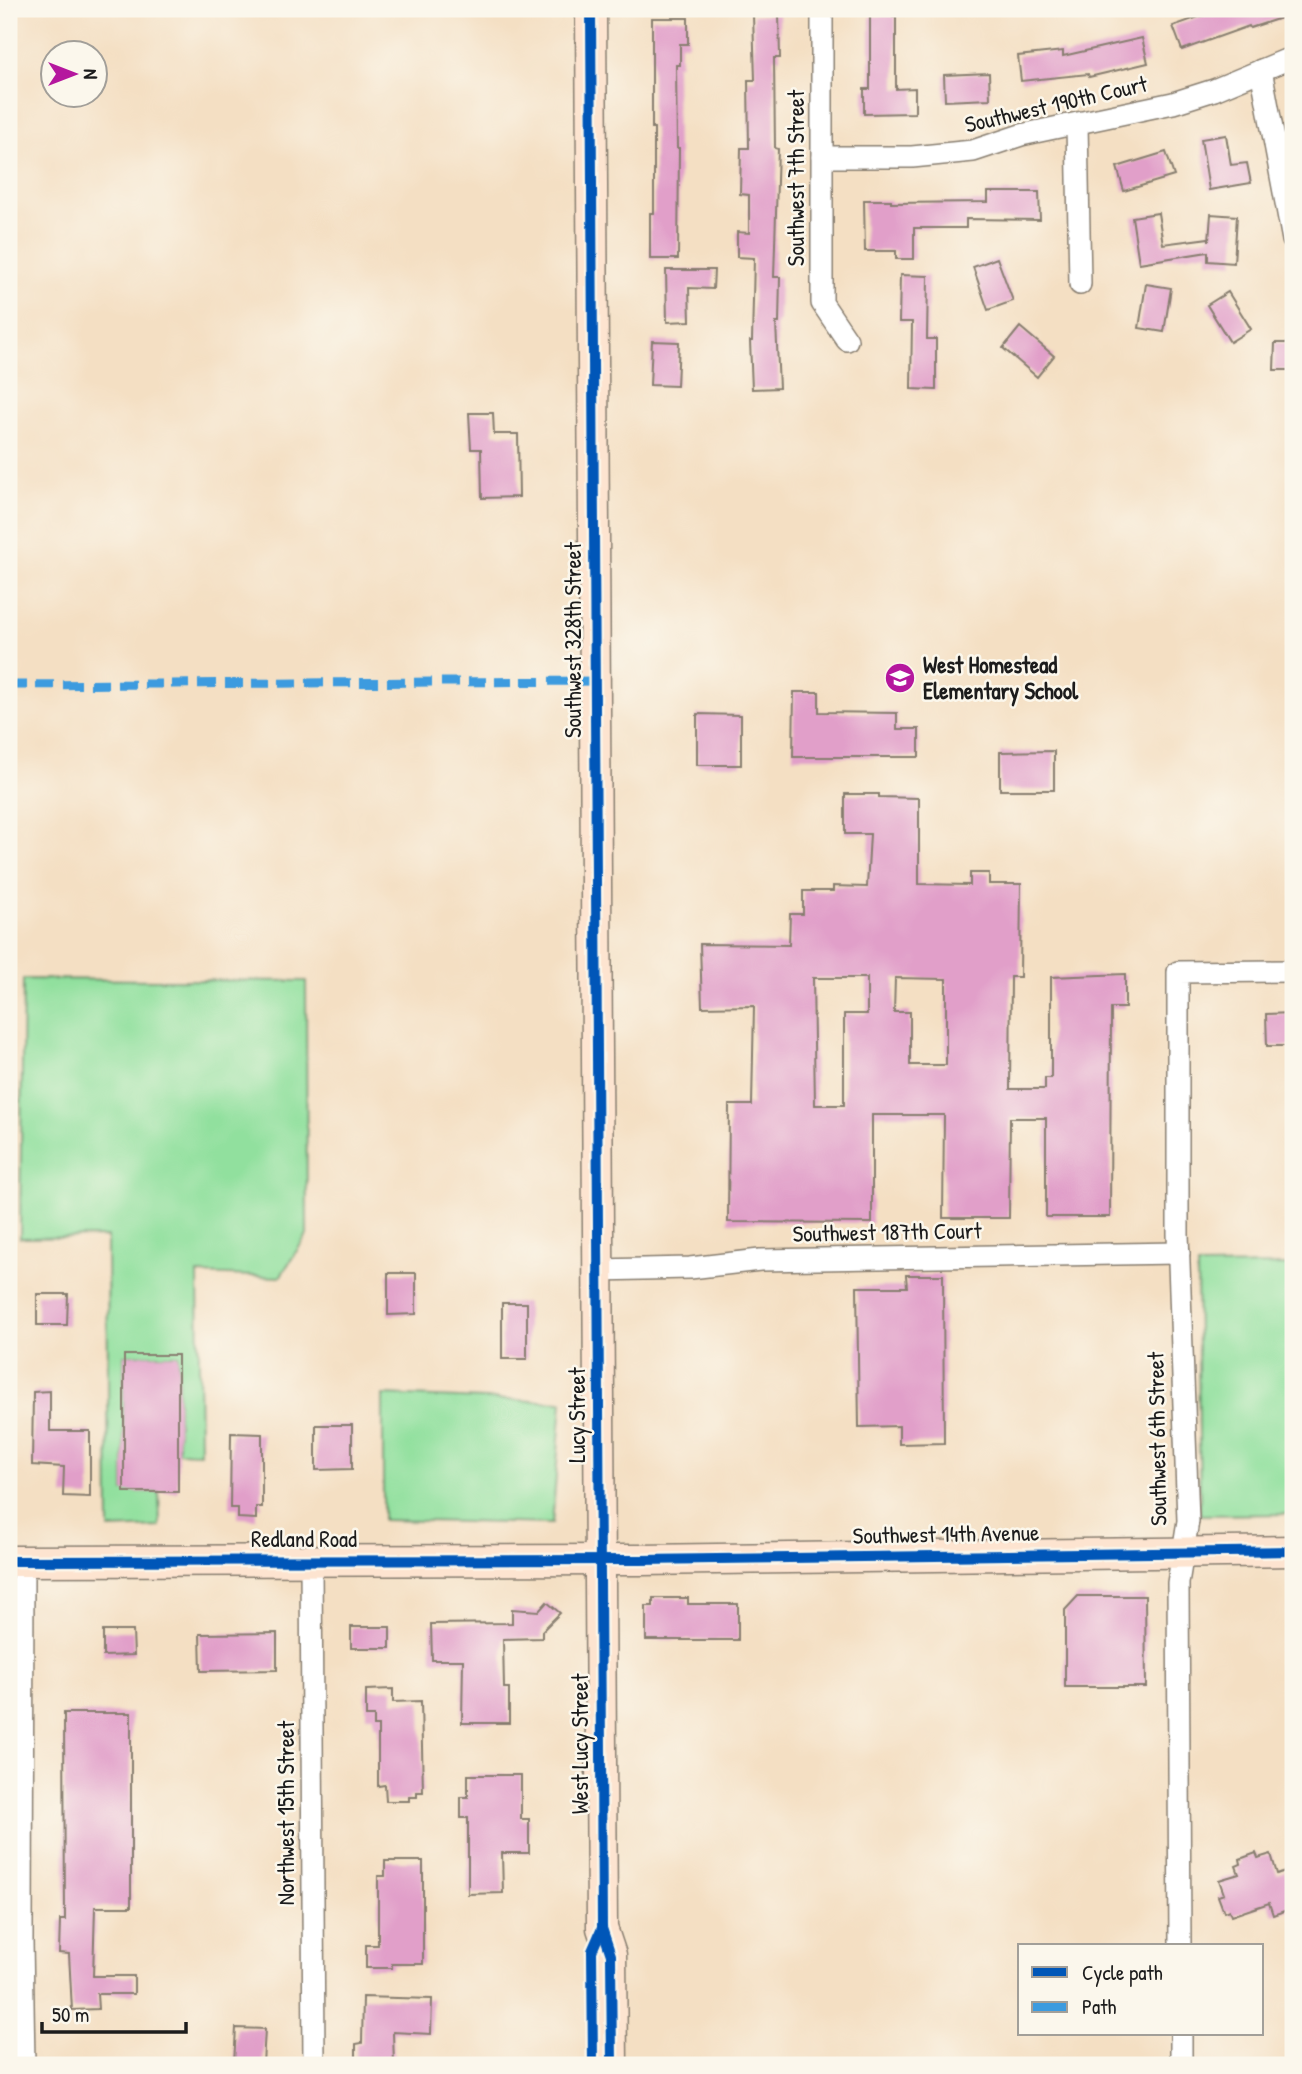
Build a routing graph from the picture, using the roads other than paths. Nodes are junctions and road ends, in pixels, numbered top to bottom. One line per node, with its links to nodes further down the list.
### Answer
1 (591, 9): 12 (street, Southwest 328th Street)
2 (822, 9): 6 (street, Southwest 7th Street)
3 (1293, 57): 4 (street, Southwest 190th Court)
4 (1261, 70): 5 (street, Southwest 190th Court); 7 (street)
5 (1077, 124): 6 (street, Southwest 190th Court); 8 (street)
6 (822, 157): 9 (street, Southwest 7th Street)
7 (1293, 240)
8 (1080, 284)
9 (847, 340)
10 (1293, 971): 11 (street, Southwest 6th Street)
11 (1179, 1253): 12 (street, Southwest 187th Court); 14 (street, Southwest 6th Street)
12 (597, 1270): 16 (street, Lucy Street)
13 (1293, 1551): 14 (street, Southwest 14th Avenue)
14 (1183, 1552): 16 (street, Southwest 14th Avenue); 21 (street, Southwest 6th Street)
15 (311, 1560): 16 (street, Redland Road); 17 (street, Redland Road); 24 (street, Northwest 15th Street)
16 (599, 1560): 19 (street, West Lucy Street)
17 (16, 1561): 18 (street)
18 (16, 1814): 20 (street)
19 (602, 1928): 25 (street, West Lucy Street); 26 (street, West Lucy Street)
20 (15, 1940): 23 (street)
21 (1180, 1944)
22 (1181, 2036): 27 (street)
23 (24, 2065)
24 (314, 2065)
25 (593, 2065)
26 (612, 2065)
27 (1181, 2065)

